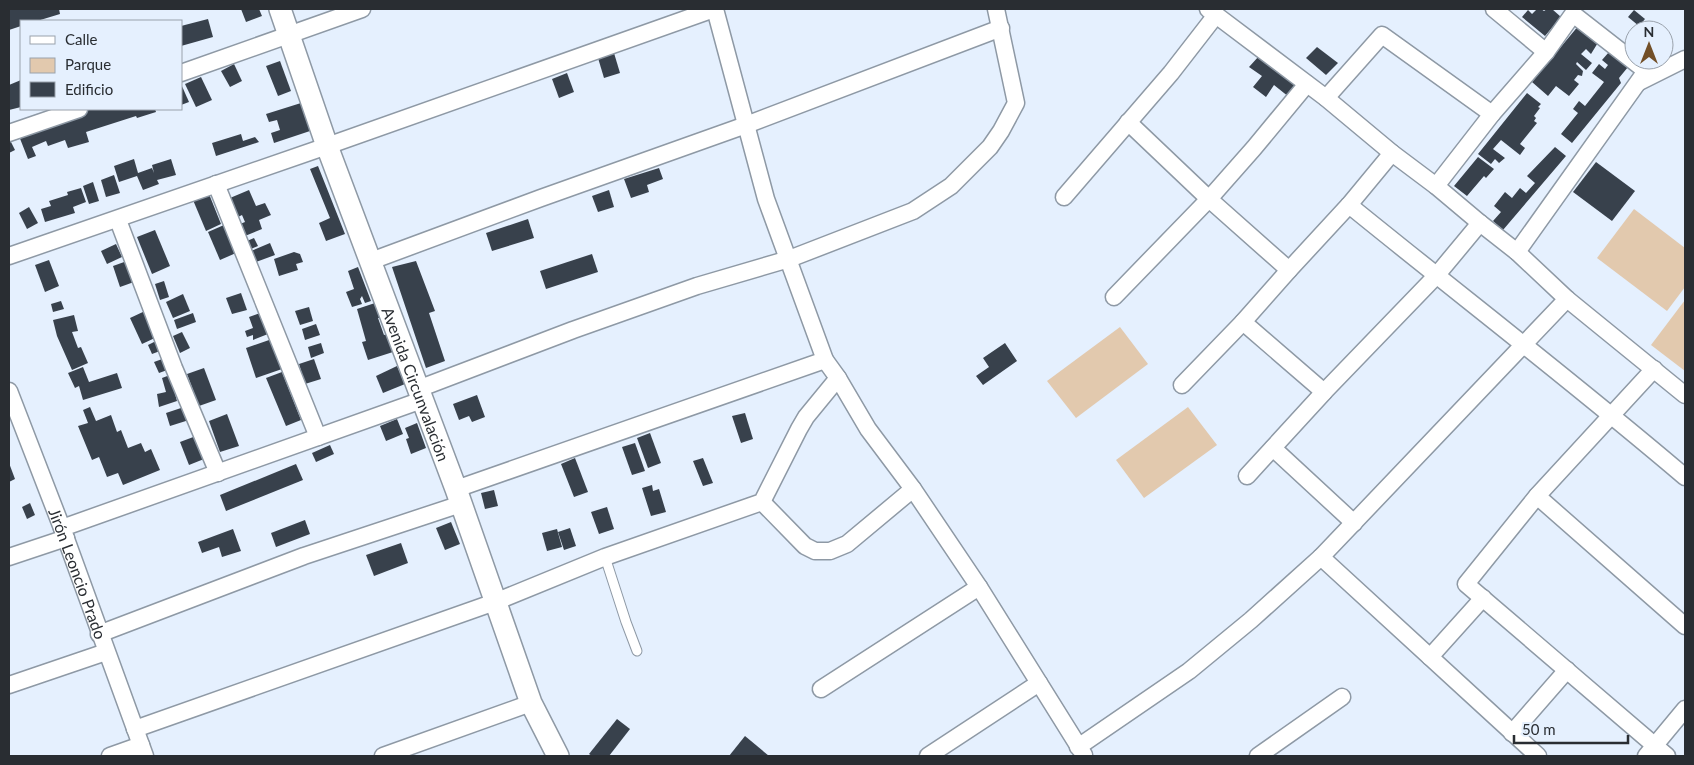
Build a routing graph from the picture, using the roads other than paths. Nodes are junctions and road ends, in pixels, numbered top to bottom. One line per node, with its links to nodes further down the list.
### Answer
1 (280, 9): 8 (street, Avenida Circunvalación)
2 (362, 9): 8 (street)
3 (714, 9): 18 (street); 20 (street)
4 (996, 9): 7 (street)
5 (1494, 9): 9 (street)
6 (1212, 12): 13 (street); 17 (street)
7 (1001, 28): 18 (street); 31 (street)
8 (289, 36): 11 (street); 20 (street, Avenida Circunvalación)
9 (1546, 52): 12 (street); 16 (street)
10 (1685, 59): 12 (street)
11 (182, 73)
12 (1639, 82): 29 (street)
13 (1307, 84): 14 (street); 25 (street)
14 (1326, 98): 16 (street); 21 (street)
15 (76, 110): 19 (street)
16 (1492, 114): 23 (street)
17 (1128, 122): 24 (street); 25 (street)
18 (746, 125): 31 (street); 32 (street)
19 (9, 133)
20 (327, 146): 22 (street); 32 (street, Avenida Circunvalación)
21 (1392, 153): 23 (street); 26 (street)
22 (216, 184): 27 (street); 49 (street)
23 (1436, 186): 28 (street)
24 (1064, 197)
25 (1209, 199): 33 (street); 35 (street)
26 (1349, 205): 33 (street); 34 (street)
27 (118, 220): 30 (street); 51 (street)
28 (1480, 223): 29 (street); 34 (street)
29 (1518, 252): 36 (street)
30 (9, 256)
31 (788, 259): 39 (street); 45 (street)
32 (371, 261): 45 (street, Avenida Circunvalación)
33 (1289, 270): 37 (street)
34 (1436, 276): 38 (street); 44 (street)
35 (1114, 297)
36 (1567, 298): 38 (street); 40 (street)
37 (1244, 322): 42 (street); 44 (street)
38 (1524, 344): 47 (street); 58 (street)
39 (825, 360): 41 (street); 55 (street)
40 (1654, 369): 46 (street); 47 (street)
41 (838, 378): 54 (street); 57 (street)
42 (1182, 385)
43 (9, 391): 48 (street, Jirón Leoncio Prado)
44 (1324, 392): 50 (street)
45 (420, 394): 49 (street); 55 (street, Avenida Circunvalación)
46 (1685, 395)
47 (1612, 415): 53 (street); 56 (street)
48 (15, 424): 59 (street, Jirón Leoncio Prado)
49 (318, 437): 51 (street)
50 (1273, 448): 52 (street); 58 (street)
51 (218, 473): 59 (street)
52 (1247, 476)
53 (1685, 477)
54 (913, 489): 57 (street); 63 (street)
55 (458, 496): 65 (street, Avenida Circunvalación); 67 (street)
56 (1537, 496): 64 (street); 66 (street)
57 (762, 502): 61 (street)
58 (1354, 523): 62 (street)
59 (64, 533): 60 (street); 67 (street, Jirón Leoncio Prado)
60 (9, 557)
61 (605, 557): 65 (street); 68 (lane)
62 (1321, 557): 70 (street); 81 (street)
63 (978, 587): 72 (street); 74 (street)
64 (1483, 598): 70 (street); 71 (street)
65 (495, 602): 76 (street, Avenida Circunvalación); 78 (street)
66 (1685, 626)
67 (99, 634): 69 (street, Jirón Leoncio Prado)
68 (637, 651)
69 (106, 652): 73 (street); 78 (street, Jirón Leoncio Prado)
70 (1430, 657): 79 (street)
71 (1567, 670): 79 (street); 82 (street)
72 (1039, 683): 81 (street); 86 (street)
73 (9, 685)
74 (821, 689)
75 (1342, 697): 87 (street)
76 (531, 703): 84 (street); 85 (street, Avenida Circunvalación)
77 (1685, 709): 82 (street)
78 (135, 729): 80 (street, Jirón Leoncio Prado)
79 (1512, 733): 88 (street)
80 (143, 751): 83 (street)
81 (1081, 752)
82 (1656, 753)
83 (110, 756)
84 (383, 756)
85 (558, 756)
86 (928, 756)
87 (1258, 756)
88 (1538, 756)

